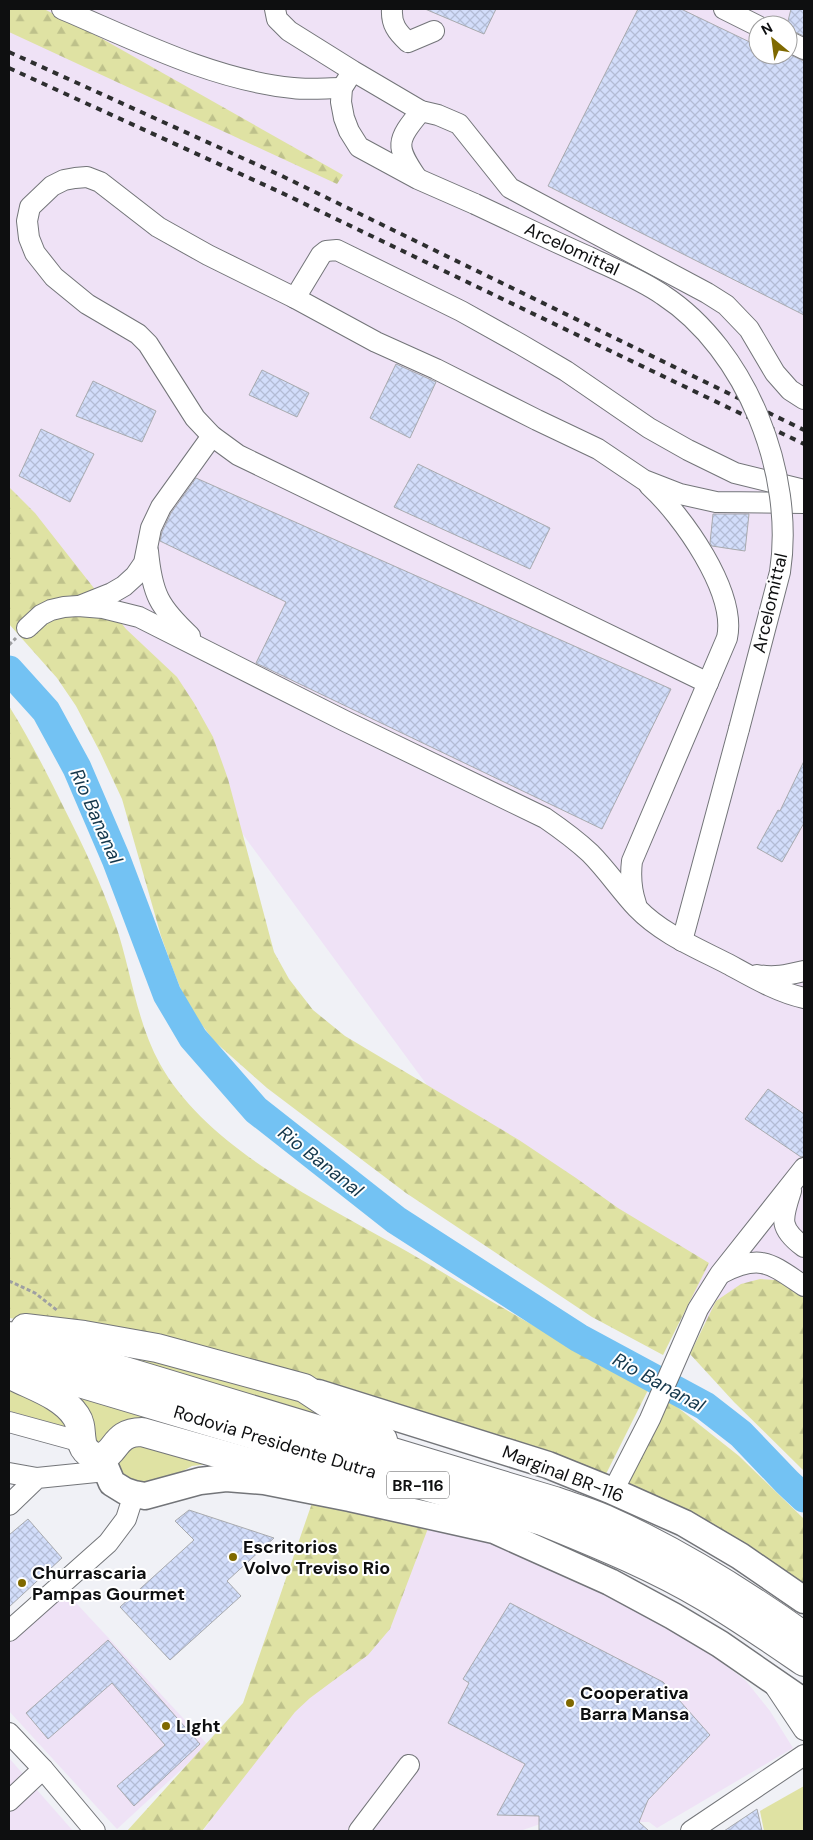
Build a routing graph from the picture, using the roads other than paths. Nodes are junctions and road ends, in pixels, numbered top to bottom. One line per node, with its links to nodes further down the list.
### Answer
1 (62, 9): 7 (street)
2 (275, 9): 7 (street, Arcelomittal)
3 (392, 9): 6 (street)
4 (724, 9): 5 (street)
5 (748, 21)
6 (434, 31)
7 (347, 79): 8 (street, Arcelomittal); 9 (street, Arcelomittal)
8 (421, 111): 9 (street); 11 (street, Arcelomittal)
9 (418, 179): 22 (street, Arcelomittal, bridge)
10 (295, 298): 12 (street); 13 (street); 14 (street)
11 (804, 399)
12 (212, 436): 16 (street); 20 (street)
13 (644, 480): 15 (street); 20 (street)
14 (804, 490)
15 (804, 503)
16 (148, 547): 17 (street); 19 (street)
17 (78, 606): 18 (street); 19 (street)
18 (27, 628)
19 (202, 648): 21 (street)
20 (708, 684): 21 (street)
21 (638, 908): 22 (street)
22 (682, 941): 24 (street)
23 (804, 971): 24 (street)
24 (745, 973): 25 (street)
25 (804, 998)
26 (799, 1175): 27 (street); 28 (street)
27 (804, 1247)
28 (720, 1274): 29 (street); 40 (street)
29 (804, 1286)
30 (9, 1326): 34 (highway)
31 (9, 1336): 37 (highway, Rodovia Presidente Dutra / BR-116)
32 (9, 1362): 42 (highway, Rodovia Presidente Dutra / BR-116)
33 (9, 1374): 36 (highway)
34 (304, 1388): 37 (highway); 40 (main road, Marginal BR-116)
35 (9, 1422): 36 (street)
36 (96, 1457): 39 (street); 41 (main road); 42 (highway)
37 (409, 1457): 46 (highway, Rodovia Presidente Dutra / BR-116)
38 (9, 1473): 39 (street)
39 (37, 1478): 43 (street)
40 (611, 1491): 44 (main road, Marginal BR-116)
41 (134, 1494): 45 (street); 48 (main road)
42 (474, 1502): 47 (highway, Rodovia Presidente Dutra / BR-116)
43 (9, 1504)
44 (804, 1600)
45 (9, 1630)
46 (804, 1636)
47 (804, 1662)
48 (769, 1678): 49 (main road); 50 (street)
49 (804, 1702)
50 (804, 1730)
51 (9, 1733): 55 (street)
52 (804, 1755): 59 (street)
53 (409, 1765): 58 (street)
54 (804, 1767): 60 (street)
55 (42, 1769): 56 (street); 57 (street)
56 (9, 1801)
57 (96, 1831)
58 (359, 1831)
59 (691, 1831)
60 (711, 1831)

